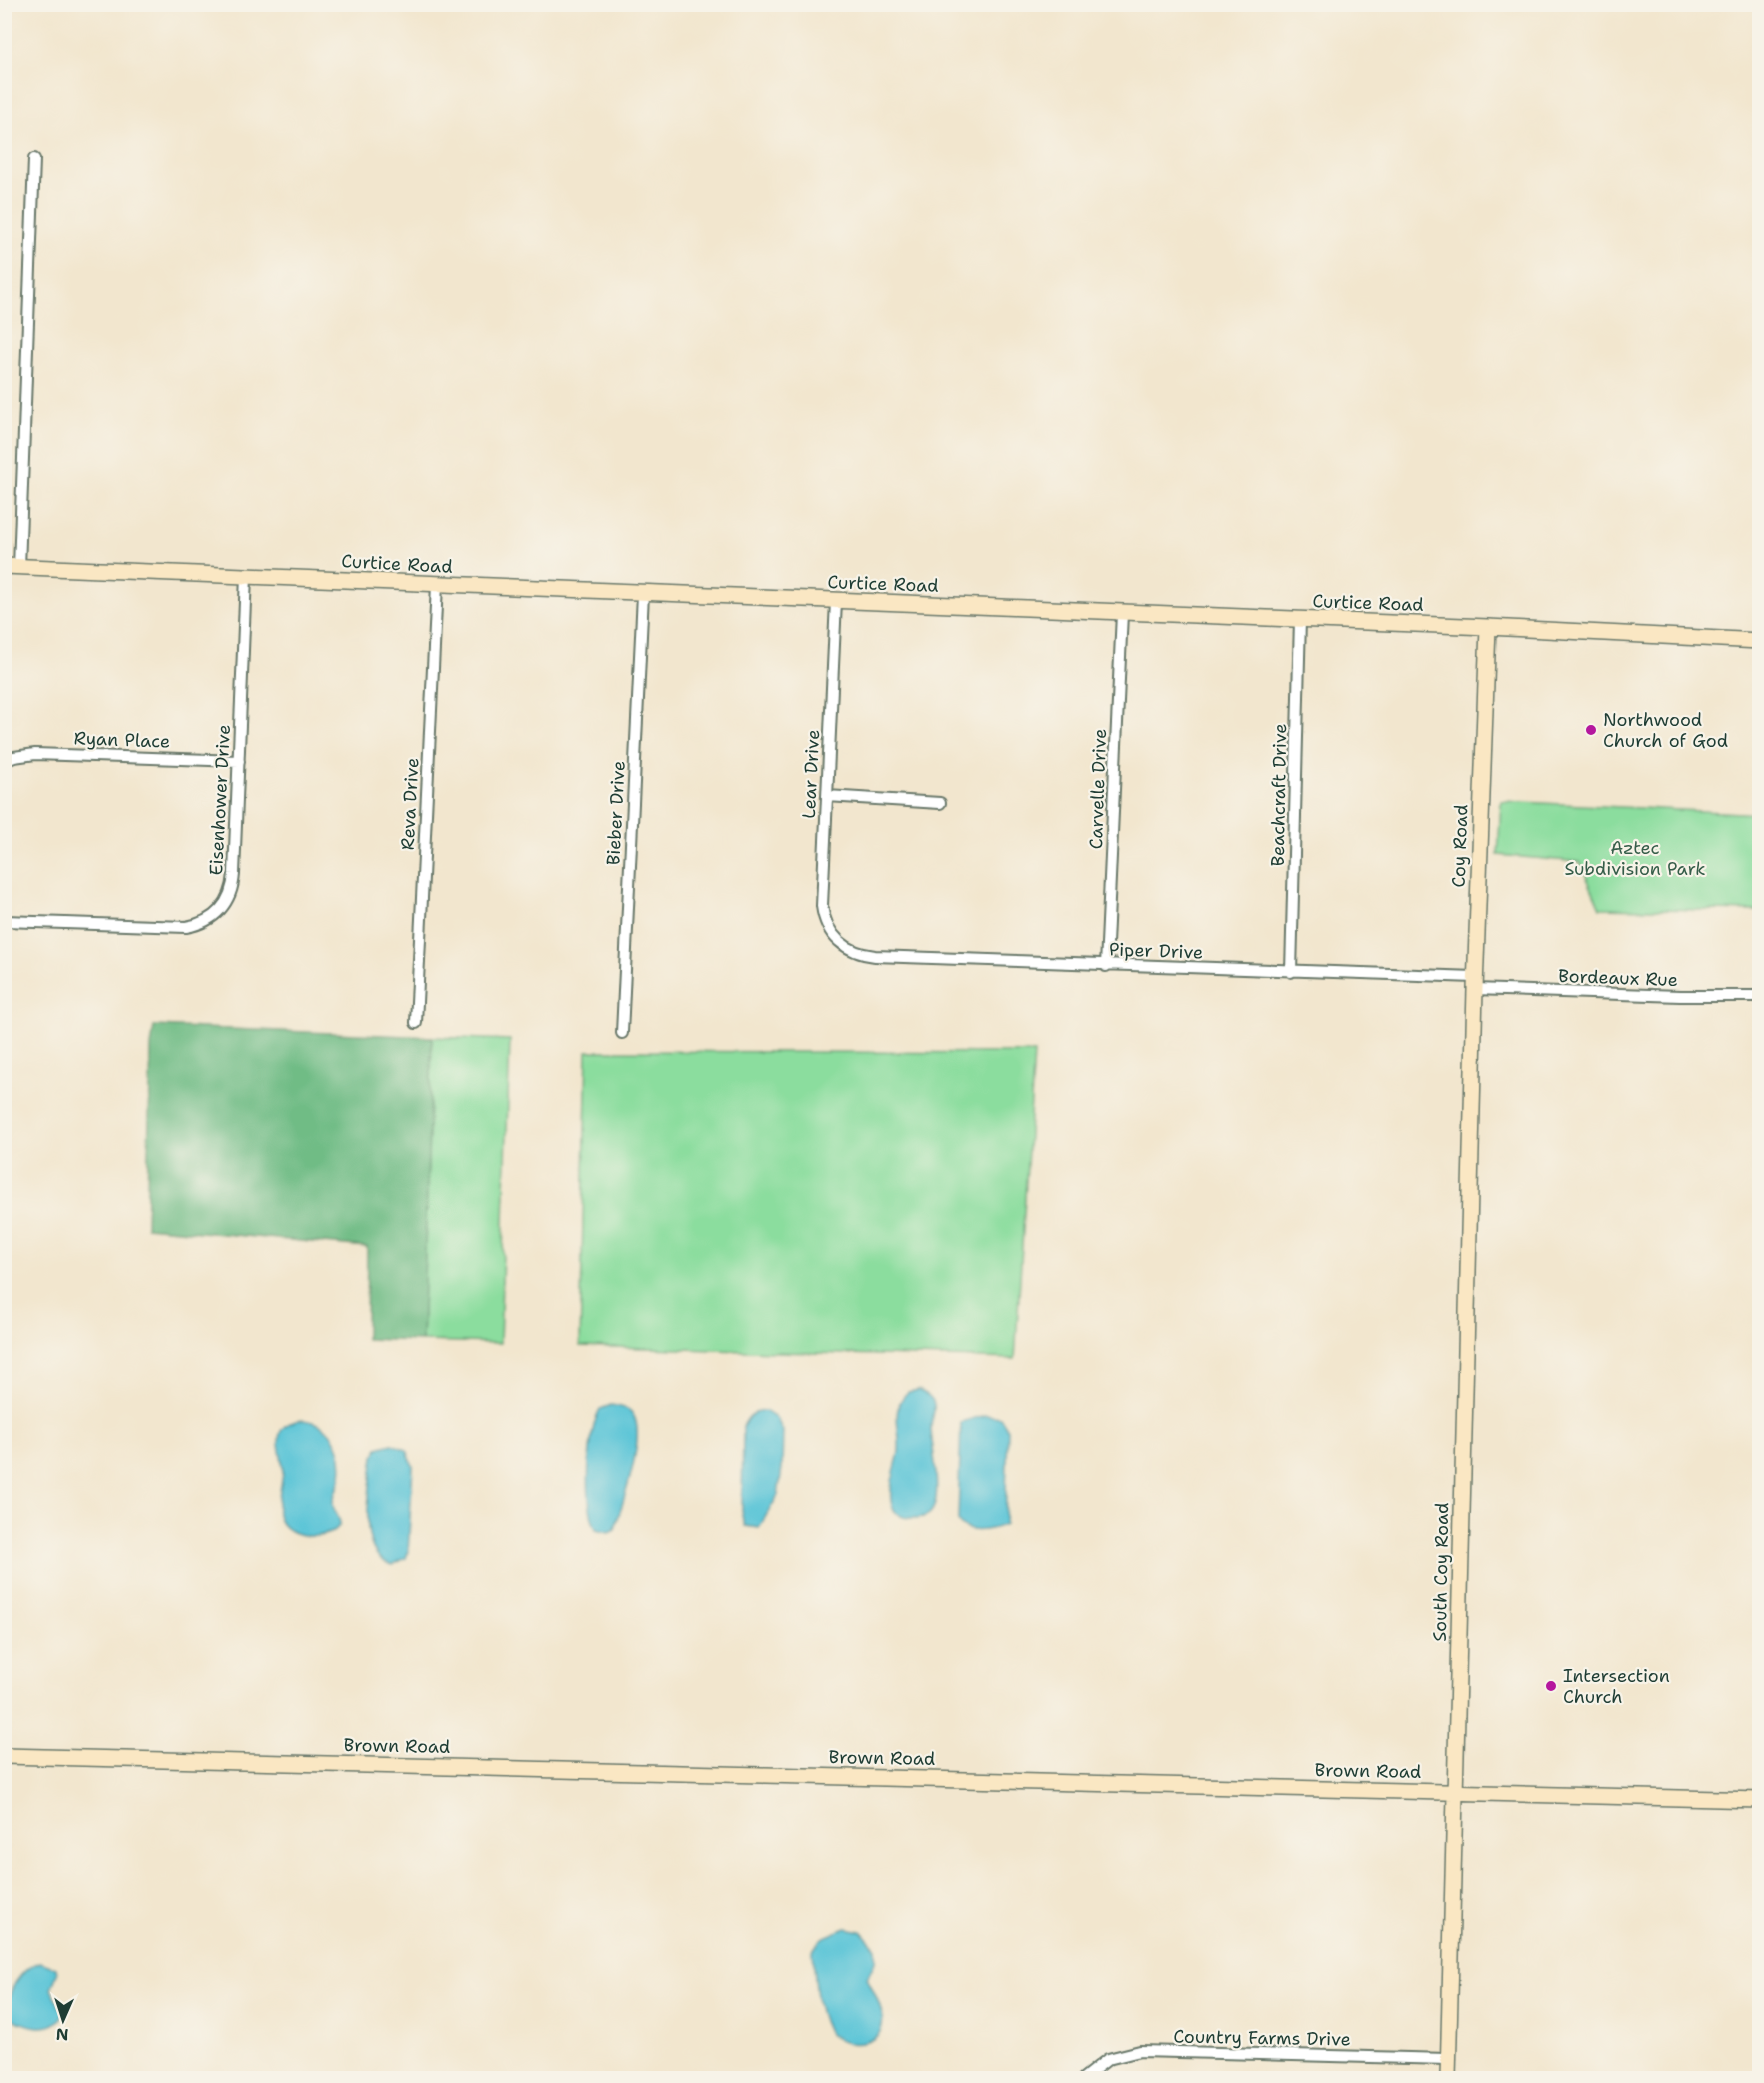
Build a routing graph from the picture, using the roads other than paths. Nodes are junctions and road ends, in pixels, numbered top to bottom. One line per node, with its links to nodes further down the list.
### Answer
1 (34, 159): 2 (street)
2 (12, 567): 3 (street, Curtice Road)
3 (246, 576): 4 (street, Curtice Road); 12 (street, Eisenhower Drive)
4 (437, 585): 5 (street, Curtice Road); 21 (street, Reva Drive)
5 (643, 594): 6 (street, Curtice Road); 22 (street, Bieber Drive)
6 (836, 601): 7 (street, Curtice Road); 13 (street, Lear Drive)
7 (1122, 613): 8 (street, Curtice Road); 17 (street, Carvelle Drive)
8 (1300, 620): 9 (street, Curtice Road); 18 (street, Beachcraft Drive)
9 (1488, 627): 10 (street, Curtice Road); 19 (street, Coy Road)
10 (1760, 641)
11 (4, 761): 12 (street, Ryan Place)
12 (239, 761): 15 (street, Eisenhower Drive)
13 (827, 796): 14 (street); 16 (street, Lear Drive)
14 (940, 803)
15 (4, 921)
16 (839, 943): 17 (street, Piper Drive)
17 (1106, 966): 18 (street, Piper Drive)
18 (1291, 972): 19 (street, Piper Drive)
19 (1475, 983): 20 (street, Bordeaux Rue); 23 (street, Coy Road)
20 (1760, 996)
21 (416, 1023)
22 (622, 1033)
23 (1474, 1067): 25 (street, South Coy Road)
24 (4, 1756): 25 (street, Brown Road)
25 (1455, 1792): 26 (street, Brown Road); 27 (street, South Coy Road)
26 (1760, 1800)
27 (1448, 2059): 28 (street, Country Farms Drive); 29 (street, South Coy Road)
28 (1084, 2079)
29 (1448, 2079)

